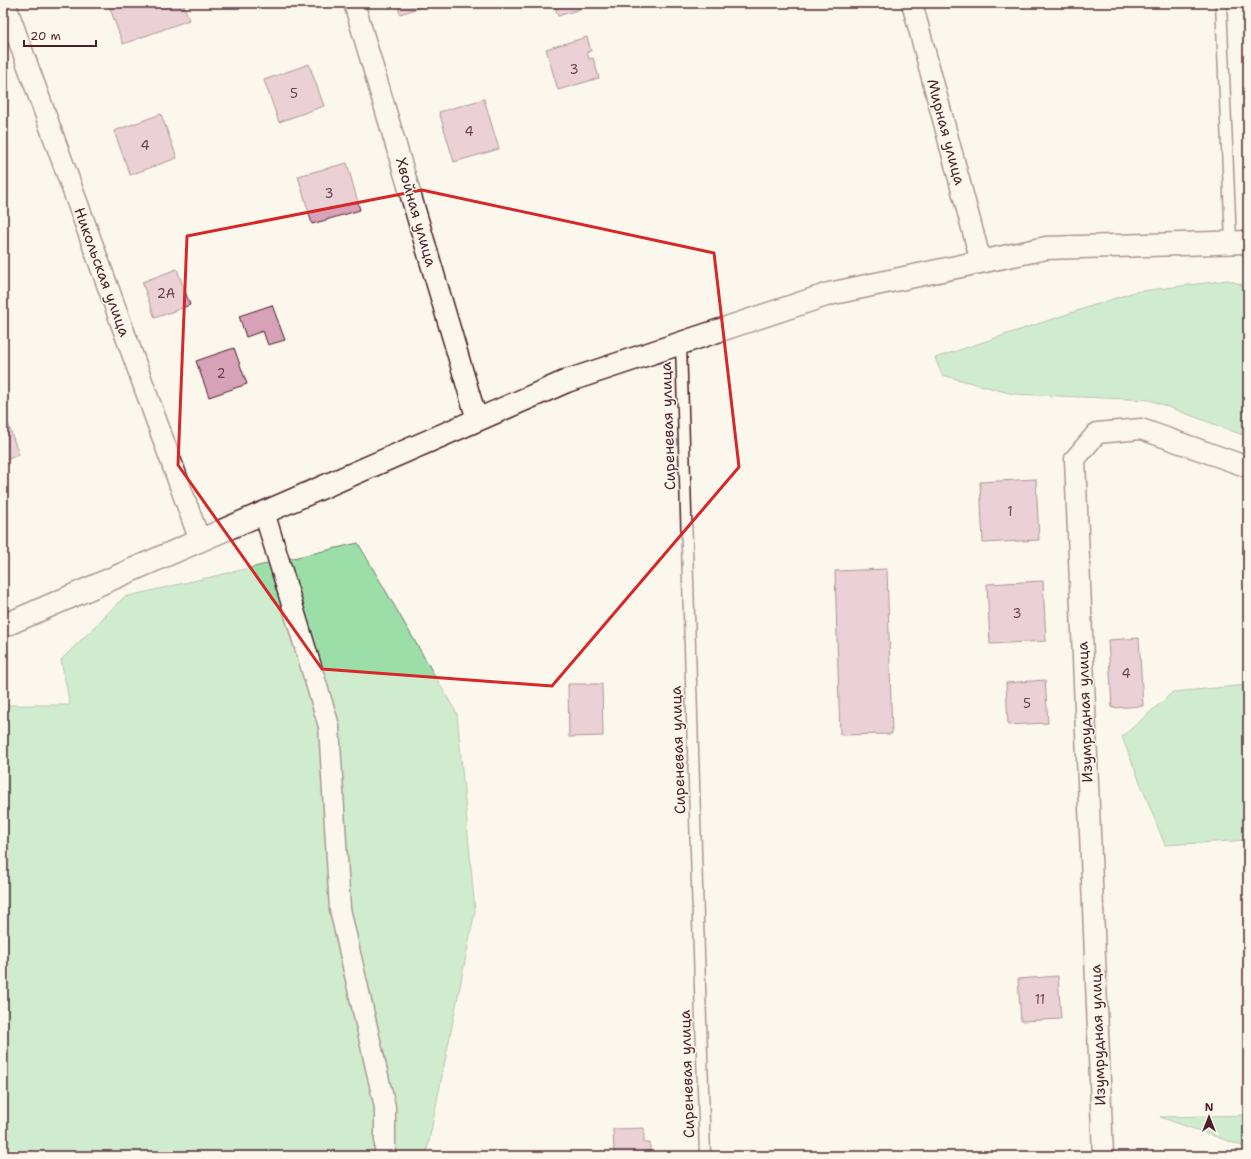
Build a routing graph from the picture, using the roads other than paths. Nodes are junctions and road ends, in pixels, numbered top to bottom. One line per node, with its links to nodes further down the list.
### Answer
1 (5, 3): 11 (street, Никольская улица)
2 (354, 3): 8 (street, Хвойная улица)
3 (912, 3): 6 (street, Мирная улица)
4 (1221, 3): 5 (lane)
5 (1239, 242): 6 (street)
6 (981, 262): 7 (street)
7 (680, 343): 8 (street); 14 (lane, Сиреневая улица)
8 (477, 420): 10 (street)
9 (1248, 467): 15 (street, Изумрудная улица)
10 (264, 512): 11 (street); 13 (street)
11 (200, 541): 12 (street)
12 (3, 626)
13 (385, 1156)
14 (705, 1156)
15 (1103, 1156)

